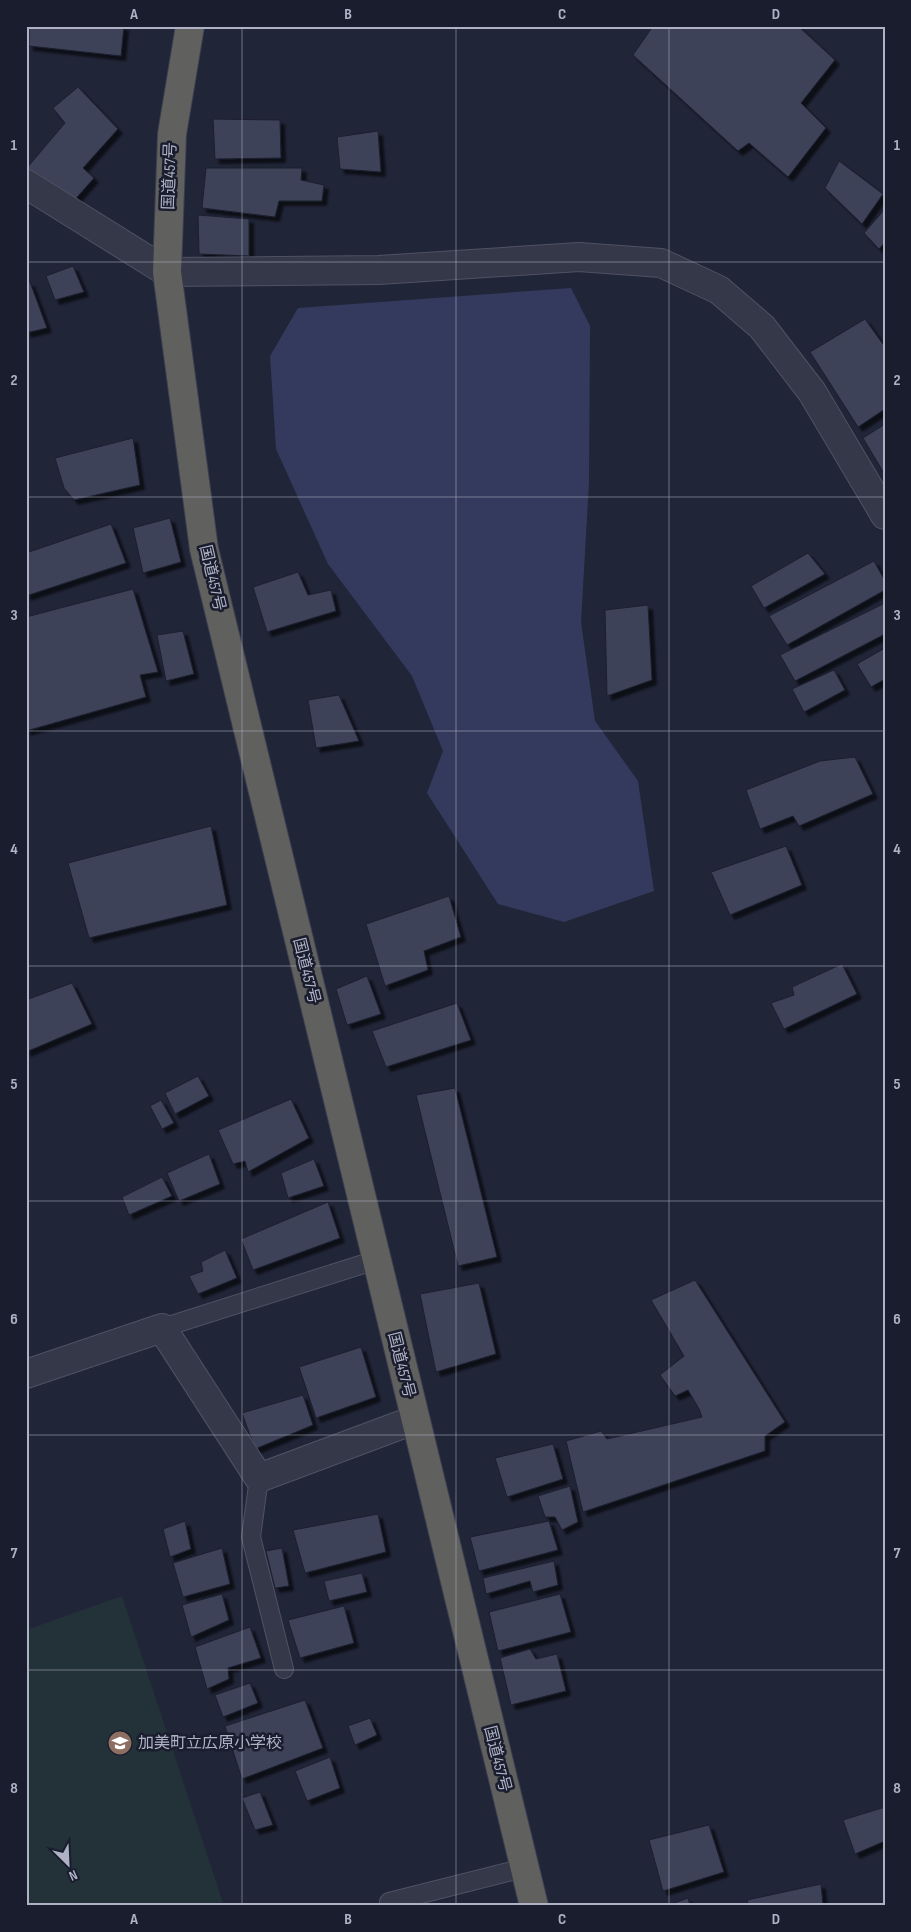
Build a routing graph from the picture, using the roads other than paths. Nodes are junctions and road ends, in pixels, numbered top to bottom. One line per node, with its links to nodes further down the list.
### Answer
1 (190, 26): 3 (highway, 国道457号)
2 (26, 184): 3 (street)
3 (167, 272): 4 (street); 5 (highway, 国道457号)
4 (885, 515)
5 (376, 1260): 6 (lane); 8 (highway, 国道457号)
6 (162, 1328): 7 (street); 9 (street)
7 (26, 1374)
8 (414, 1420): 9 (street); 11 (highway, 国道457号)
9 (259, 1478): 10 (lane)
10 (284, 1669)
11 (524, 1868): 12 (lane); 13 (highway, 国道457号)
12 (389, 1902)
13 (534, 1906)

